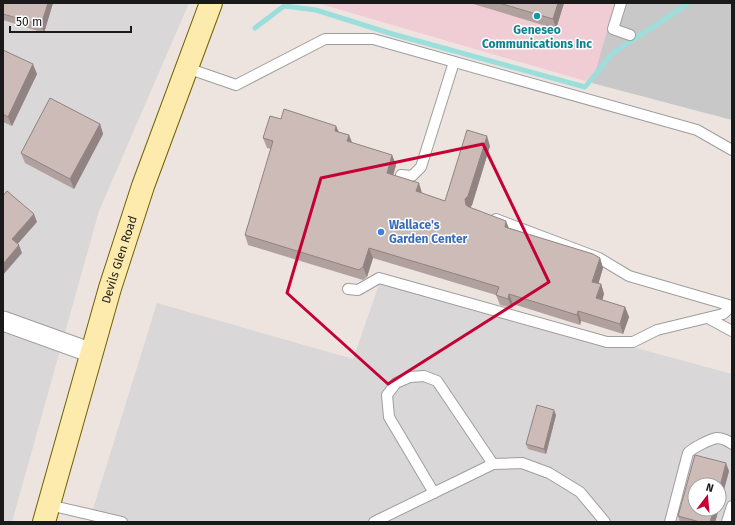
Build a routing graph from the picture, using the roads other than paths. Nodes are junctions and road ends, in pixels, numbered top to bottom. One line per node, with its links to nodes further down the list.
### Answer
1 (211, 3): 5 (main road, Devils Glen Road)
2 (621, 3): 3 (lane)
3 (630, 35)
4 (454, 62): 5 (lane); 6 (lane); 7 (lane)
5 (186, 68): 14 (main road, Devils Glen Road)
6 (732, 150)
7 (401, 175)
8 (488, 216): 10 (lane)
9 (348, 288): 11 (lane)
10 (732, 306): 11 (lane)
11 (708, 318): 13 (lane)
12 (3, 321): 14 (street)
13 (732, 331)
14 (92, 353): 19 (main road, Devils Glen Road)
15 (732, 444): 23 (lane)
16 (493, 464): 17 (lane); 17 (lane); 22 (lane)
17 (434, 493): 21 (lane)
18 (732, 506): 24 (lane)
19 (46, 514): 20 (lane)
20 (122, 522)
21 (374, 522)
22 (605, 522)
23 (670, 522)
24 (727, 522)

